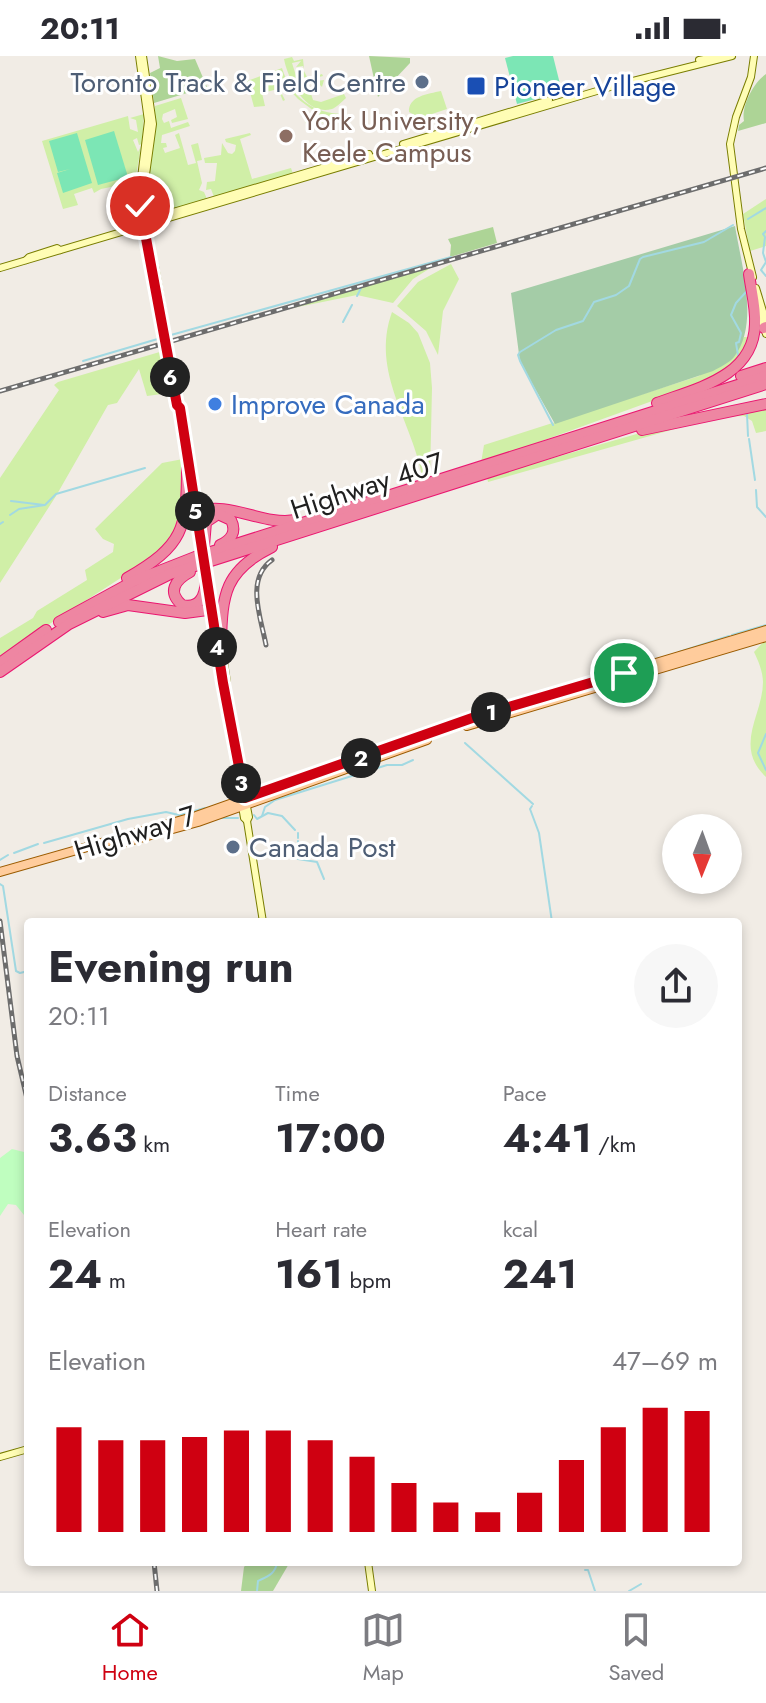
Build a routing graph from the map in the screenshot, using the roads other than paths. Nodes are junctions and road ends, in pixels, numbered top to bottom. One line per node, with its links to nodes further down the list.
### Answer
1 (141, 56): 6 (main road)
2 (718, 56): 5 (main road)
3 (732, 56): 5 (main road)
4 (752, 58): 7 (main road)
5 (685, 66): 6 (main road)
6 (145, 224): 8 (main road); 15 (main road, bridge)
7 (743, 240): 9 (main road); 10 (main road)
8 (0, 268)
9 (749, 274): 10 (main road); 13 (highway)
10 (766, 327)
11 (766, 372): 13 (highway); 16 (highway, Highway 407)
12 (766, 386): 16 (highway, Highway 407)
13 (672, 398): 16 (highway)
14 (766, 404): 16 (highway)
15 (185, 437): 17 (main road); 20 (main road)
16 (576, 440): 18 (highway, Highway 407)
17 (187, 466): 20 (main road); 25 (highway)
18 (404, 495): 19 (highway, Highway 407); 21 (highway, Highway 407)
19 (360, 504): 20 (highway); 22 (highway, Highway 407)
20 (197, 512): 22 (main road)
21 (321, 526): 23 (highway, Highway 407); 30 (highway)
22 (200, 550): 24 (main road, bridge); 25 (highway, Highway 407)
23 (222, 558): 24 (highway); 29 (highway, Highway 407)
24 (207, 575): 26 (main road)
25 (82, 608): 31 (highway, Highway 407)
26 (213, 610): 29 (highway); 30 (main road); 33 (main road)
27 (766, 630): 34 (main road, Highway 7)
28 (766, 637): 34 (main road, Highway 7)
29 (43, 639): 32 (highway, Highway 407)
30 (221, 643): 33 (main road)
31 (0, 663)
32 (0, 672)
33 (225, 685): 35 (main road)
34 (456, 726): 35 (main road, Highway 7)
35 (244, 802): 36 (main road, Highway 7); 37 (main road)
36 (3, 871)
37 (262, 918)
38 (24, 1450): 39 (main road)
39 (0, 1457)
40 (369, 1566): 41 (main road)
41 (372, 1591)

